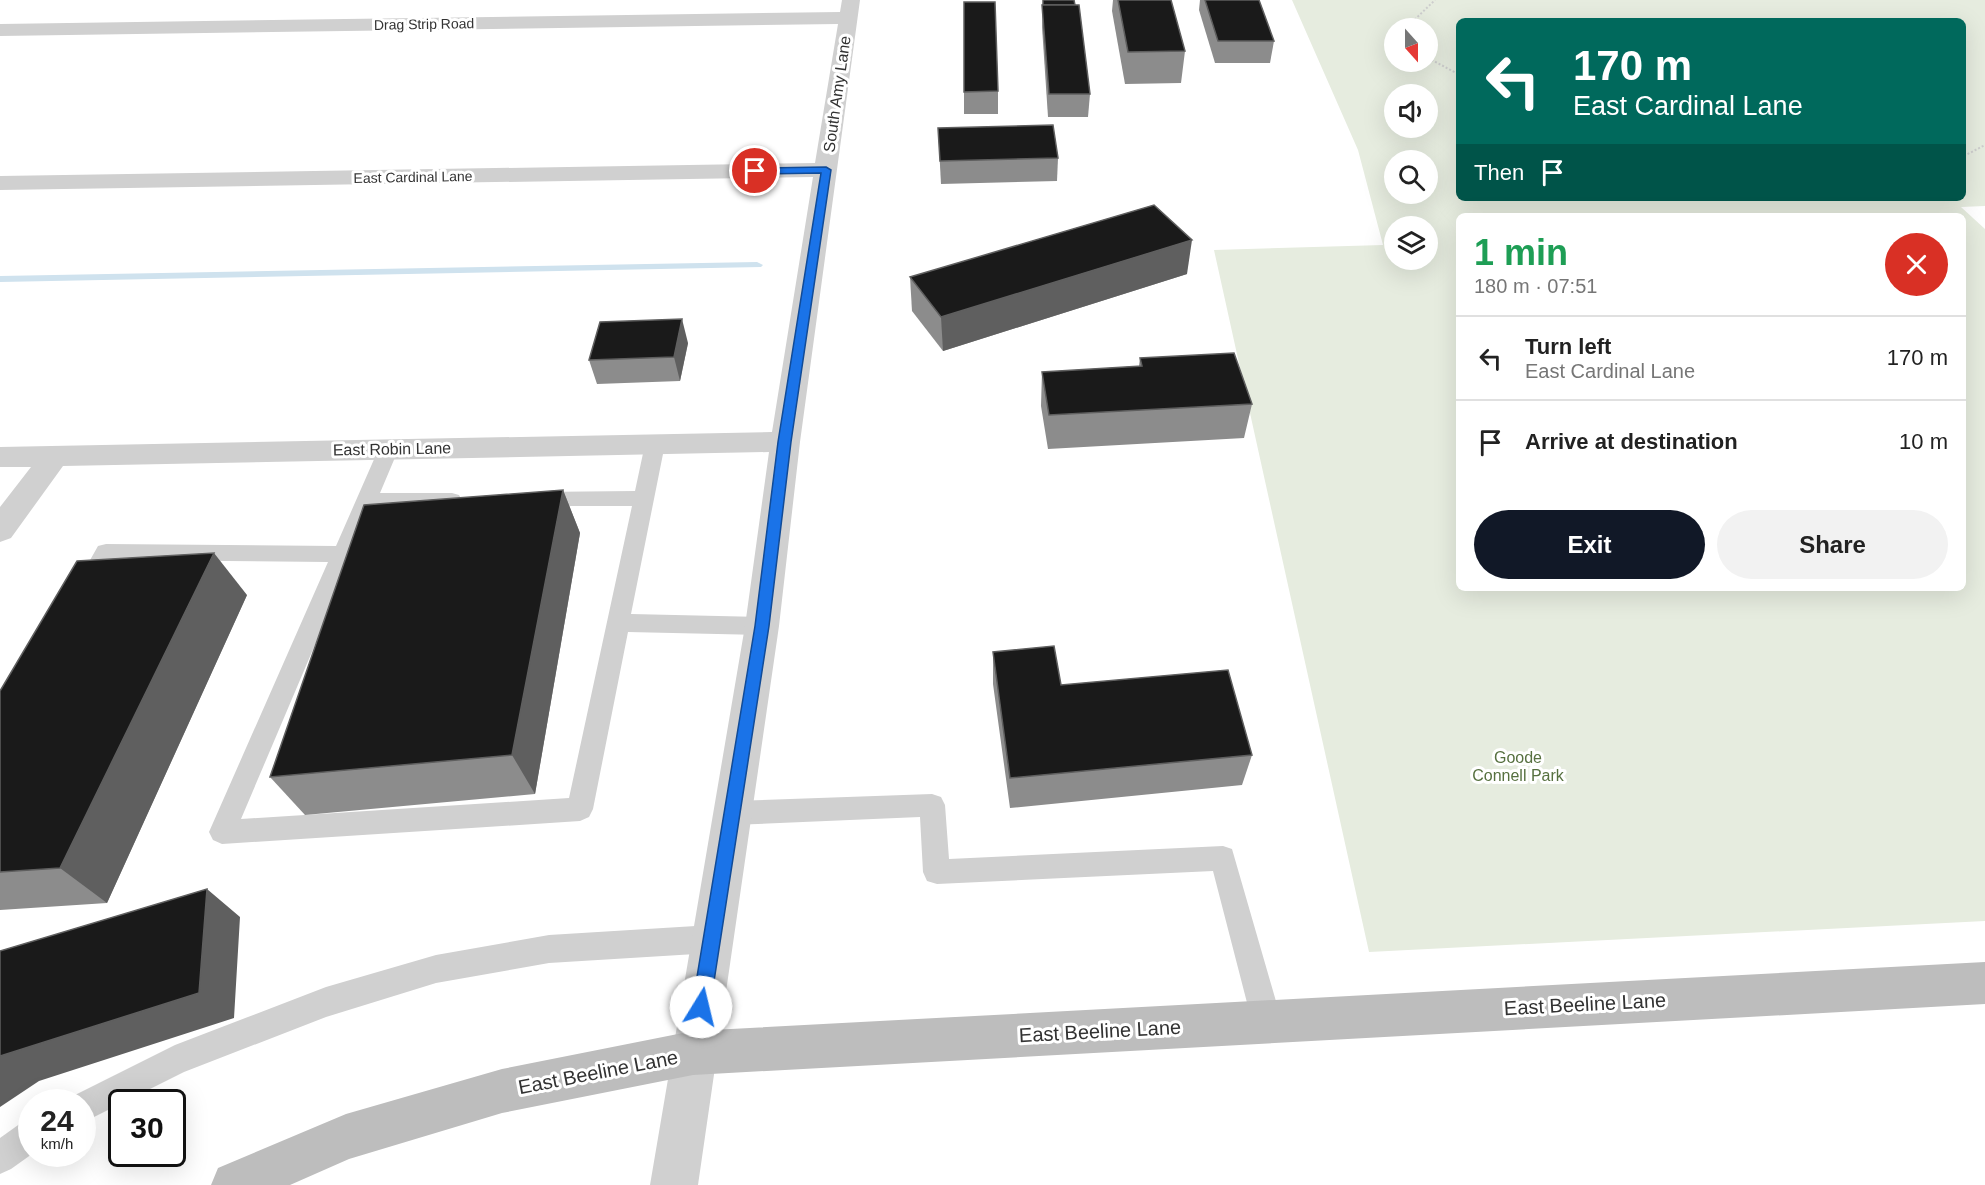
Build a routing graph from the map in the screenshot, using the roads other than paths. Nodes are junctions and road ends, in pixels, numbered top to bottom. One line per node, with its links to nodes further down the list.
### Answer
1 (849, 9): 2 (street, Drag Strip Road); 3 (street, South Amy Lane)
2 (0, 30)
3 (826, 170): 4 (street, East Cardinal Lane); 5 (street, South Amy Lane)
4 (0, 183)
5 (784, 442): 6 (street, East Robin Lane); 18 (street, South Amy Lane)
6 (655, 444): 7 (street, East Robin Lane); 10 (lane)
7 (389, 448): 9 (street, East Robin Lane); 13 (lane)
8 (0, 457): 9 (street, East Robin Lane)
9 (54, 457): 14 (street)
10 (645, 498): 12 (lane); 17 (lane)
11 (470, 500): 13 (lane)
12 (517, 500)
13 (365, 501): 15 (lane)
14 (0, 530)
15 (342, 554): 16 (lane); 17 (lane)
16 (77, 602)
17 (618, 623): 18 (lane)
18 (762, 626): 19 (street, South Amy Lane)
19 (732, 813): 20 (street, South Amy Lane); 22 (lane)
20 (712, 939): 23 (street, South Amy Lane); 24 (lane)
21 (1985, 983): 22 (street, East Beeline Lane)
22 (1267, 1022): 23 (street, East Beeline Lane)
23 (693, 1053): 27 (street, East Beeline Lane); 28 (street, South Amy Lane)
24 (96, 1101)
25 (18, 1144): 26 (lane)
26 (0, 1158)
27 (234, 1185)
28 (674, 1185)

